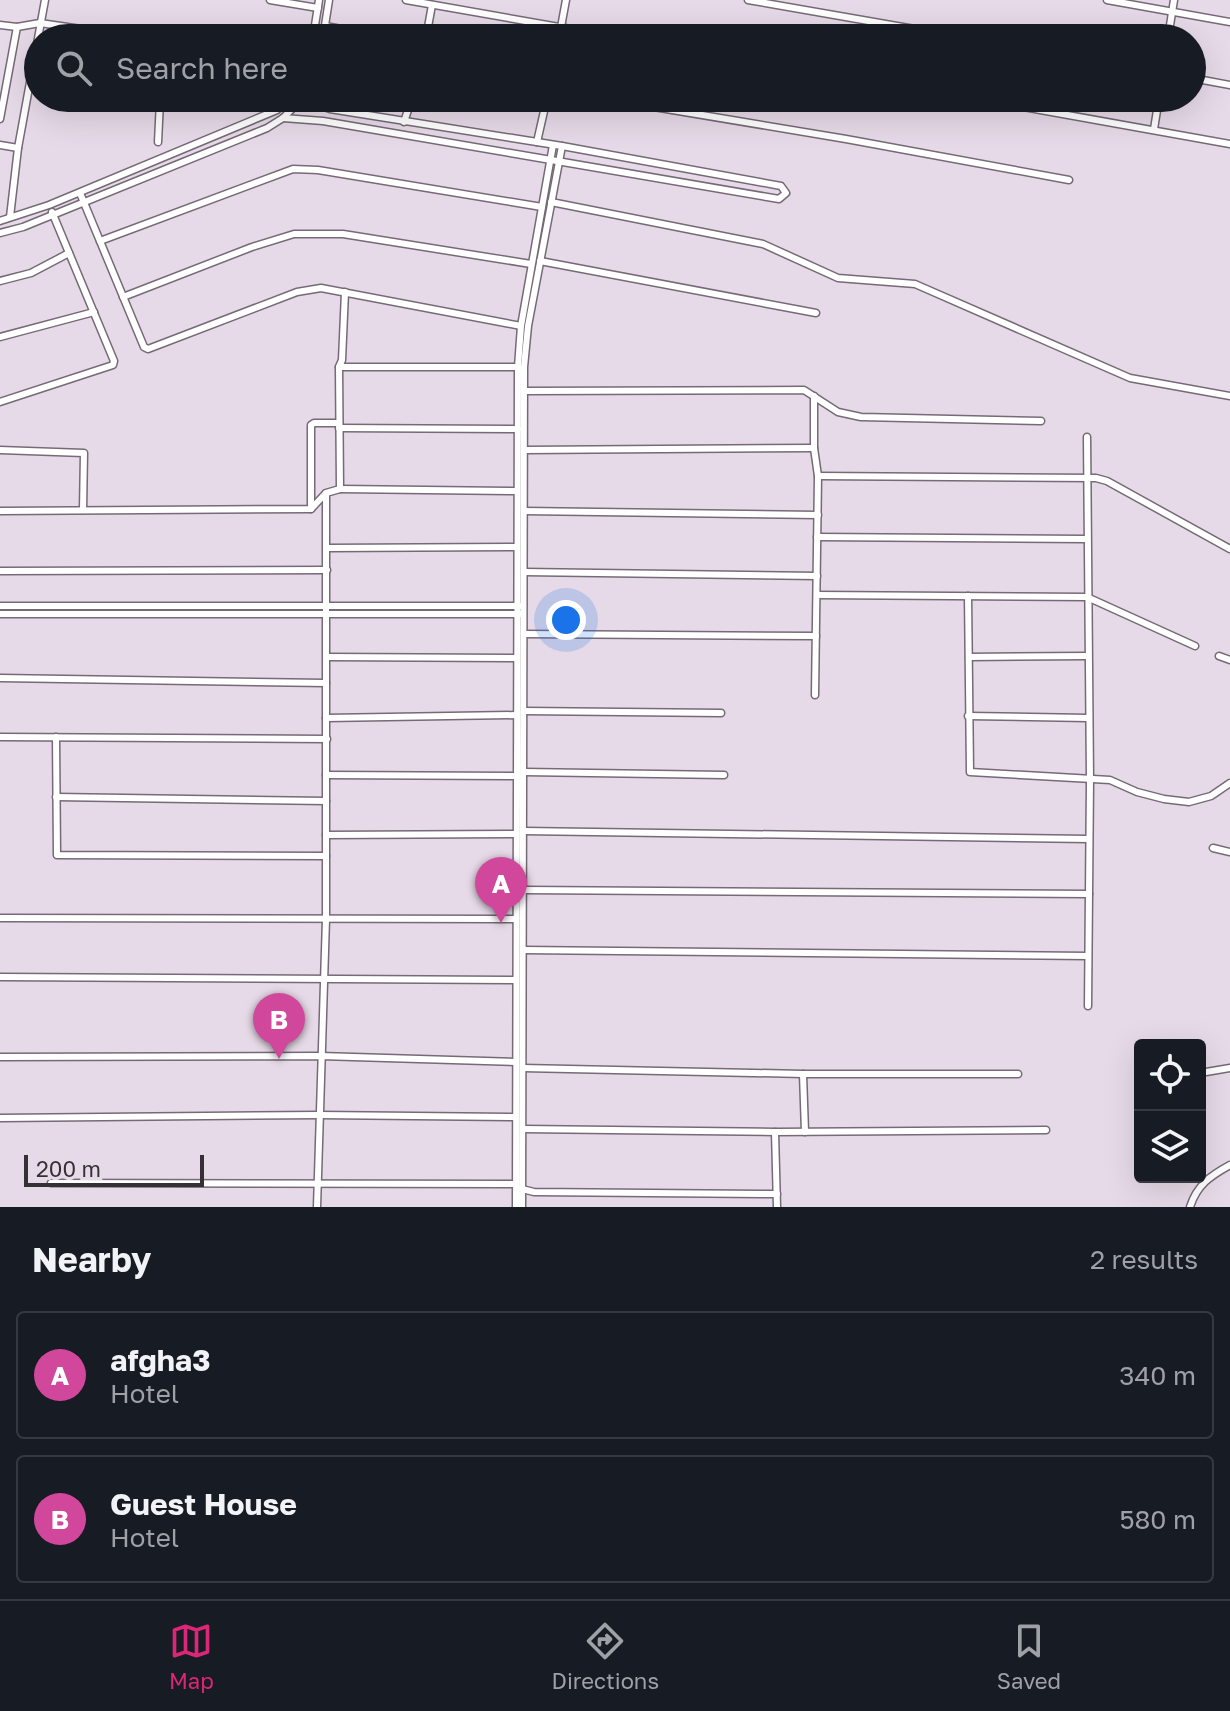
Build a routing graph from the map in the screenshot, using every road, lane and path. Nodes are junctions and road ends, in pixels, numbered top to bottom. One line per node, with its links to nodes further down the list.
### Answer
1 (45, 0): 14 (street)
2 (270, 0): 11 (street)
3 (319, 0): 11 (street)
4 (329, 0): 18 (street)
5 (406, 0): 10 (street)
6 (566, 0): 21 (street)
7 (748, 0): 22 (street)
8 (1107, 0): 12 (street)
9 (1174, 0): 12 (street)
10 (432, 5): 19 (street); 20 (street)
11 (318, 8): 17 (street)
12 (1172, 11): 13 (street); 23 (street)
13 (1230, 22)
14 (40, 23): 15 (street); 16 (street)
15 (34, 24)
16 (47, 24)
17 (315, 24)
18 (325, 24)
19 (429, 24)
20 (539, 24)
21 (562, 24)
22 (886, 24)
23 (1170, 24)
24 (0, 25): 26 (street)
25 (24, 26): 26 (street)
26 (17, 27): 28 (street)
27 (1206, 81): 29 (street)
28 (3, 85): 41 (street)
29 (1230, 85)
30 (24, 112): 50 (street)
31 (159, 112): 44 (street)
32 (272, 112): 54 (street)
33 (289, 112): 40 (street)
34 (347, 112): 42 (street)
35 (407, 112): 42 (street)
36 (544, 112): 45 (street)
37 (684, 112): 53 (street)
38 (1055, 112): 43 (street)
39 (1157, 112): 43 (street)
40 (283, 118): 51 (street); 55 (street)
41 (0, 119)
42 (404, 122): 45 (street)
43 (1154, 129): 46 (street)
44 (158, 142)
45 (537, 142): 48 (street)
46 (1230, 144)
47 (0, 145): 50 (street)
48 (553, 145): 49 (street); 51 (street)
49 (562, 146): 52 (street); 52 (street)
50 (18, 148): 60 (street)
51 (551, 159): 52 (street); 58 (street)
52 (560, 160): 56 (street)
53 (1069, 180)
54 (80, 193): 55 (street); 57 (street)
55 (84, 202): 59 (street); 63 (street)
56 (551, 202): 65 (street); 79 (street)
57 (49, 205): 59 (street); 60 (street)
58 (542, 207): 63 (street); 66 (street)
59 (53, 214): 62 (street); 64 (street)
60 (10, 217): 61 (street)
61 (0, 221)
62 (0, 233)
63 (100, 241): 69 (street)
64 (69, 253): 67 (street); 70 (street)
65 (540, 261): 71 (street); 74 (street)
66 (531, 264): 69 (street); 72 (street)
67 (0, 281)
68 (345, 292): 69 (street); 72 (street); 75 (street)
69 (123, 297)
70 (94, 312): 73 (street); 80 (street)
71 (816, 313)
72 (521, 326): 74 (street)
73 (0, 337)
74 (524, 338): 76 (street); 77 (street)
75 (339, 367): 76 (street); 82 (street)
76 (518, 367): 83 (street)
77 (525, 391): 78 (street); 87 (street)
78 (814, 396): 81 (street); 85 (street)
79 (1230, 396)
80 (0, 402)
81 (1041, 421)
82 (339, 426): 83 (street); 90 (street); 93 (street)
83 (518, 429): 91 (street)
84 (1087, 437): 89 (street)
85 (814, 448): 87 (street); 88 (street)
86 (0, 450): 94 (street)
87 (525, 450): 96 (street)
88 (818, 476): 89 (street); 97 (street)
89 (1086, 478): 99 (street); 102 (street)
90 (340, 489): 91 (street); 92 (street)
91 (517, 491): 100 (street)
92 (326, 493): 93 (street); 101 (street)
93 (311, 509): 94 (street)
94 (83, 510): 95 (street)
95 (0, 511)
96 (524, 511): 97 (street); 105 (street)
97 (818, 515): 98 (street)
98 (817, 537): 99 (street); 106 (street)
99 (1086, 539): 109 (street)
100 (517, 547): 101 (street); 112 (street)
101 (327, 548): 103 (street)
102 (1230, 549)
103 (327, 570): 104 (street); 111 (street)
104 (0, 571)
105 (524, 572): 106 (street); 112 (street)
106 (817, 576): 107 (street)
107 (817, 595): 108 (street); 115 (street)
108 (968, 596): 109 (street); 120 (street)
109 (1087, 597): 116 (street); 117 (street)
110 (0, 606): 111 (street)
111 (326, 610): 112 (street); 113 (street); 119 (street)
112 (520, 610): 114 (street); 121 (street)
113 (0, 614)
114 (524, 634): 115 (street); 126 (street)
115 (816, 636): 125 (street)
116 (1195, 646)
117 (1087, 656): 120 (street); 130 (street)
118 (1219, 656): 122 (street)
119 (327, 657): 121 (street); 124 (street)
120 (969, 657): 128 (street)
121 (516, 658): 126 (street)
122 (1230, 660)
123 (0, 678): 124 (street)
124 (326, 683): 129 (street)
125 (815, 695)
126 (520, 713): 127 (street); 129 (street); 134 (street)
127 (721, 713)
128 (968, 716): 130 (street); 137 (street)
129 (326, 718): 133 (street)
130 (1088, 718): 137 (street)
131 (0, 737): 132 (street)
132 (56, 737): 133 (street); 139 (street)
133 (327, 739): 135 (street)
134 (520, 774): 135 (street); 136 (street); 141 (street)
135 (326, 775): 140 (street)
136 (724, 775)
137 (1090, 780): 138 (street); 143 (street)
138 (1230, 783)
139 (56, 797): 140 (street); 146 (street)
140 (326, 801): 142 (street)
141 (520, 832): 142 (street); 143 (street); 147 (street); 151 (street)
142 (326, 835): 146 (street)
143 (1089, 839): 148 (street)
144 (1213, 848): 145 (street)
145 (1230, 852)
146 (326, 856): 150 (street)
147 (524, 890): 148 (street); 152 (street)
148 (1089, 894): 153 (street)
149 (0, 918): 150 (street)
150 (326, 919): 151 (street); 155 (street)
151 (516, 919): 156 (street)
152 (523, 950): 153 (street); 158 (street)
153 (1088, 956): 157 (street)
154 (0, 977): 155 (street)
155 (324, 979): 156 (street); 159 (street)
156 (516, 980): 158 (street)
157 (1088, 1006)
158 (520, 1008): 161 (street); 162 (street)
159 (320, 1056): 160 (street); 161 (street); 167 (street)
160 (0, 1057)
161 (516, 1062): 168 (street)
162 (523, 1068): 165 (street); 170 (street)
163 (1230, 1068): 164 (street)
164 (1206, 1072)
165 (803, 1074): 166 (street); 173 (street)
166 (1018, 1074)
167 (319, 1115): 168 (street); 169 (street); 175 (street)
168 (516, 1117): 177 (street)
169 (0, 1118)
170 (523, 1129): 172 (street); 177 (street)
171 (1046, 1130): 173 (street)
172 (775, 1132): 173 (street); 178 (street)
173 (805, 1132)
174 (1230, 1165): 183 (street)
175 (317, 1182): 176 (street); 177 (street); 179 (street)
176 (51, 1183)
177 (519, 1187): 178 (street); 180 (street); 181 (street)
178 (777, 1194): 182 (street)
179 (317, 1207)
180 (516, 1207)
181 (522, 1207)
182 (777, 1207)
183 (1190, 1207)

